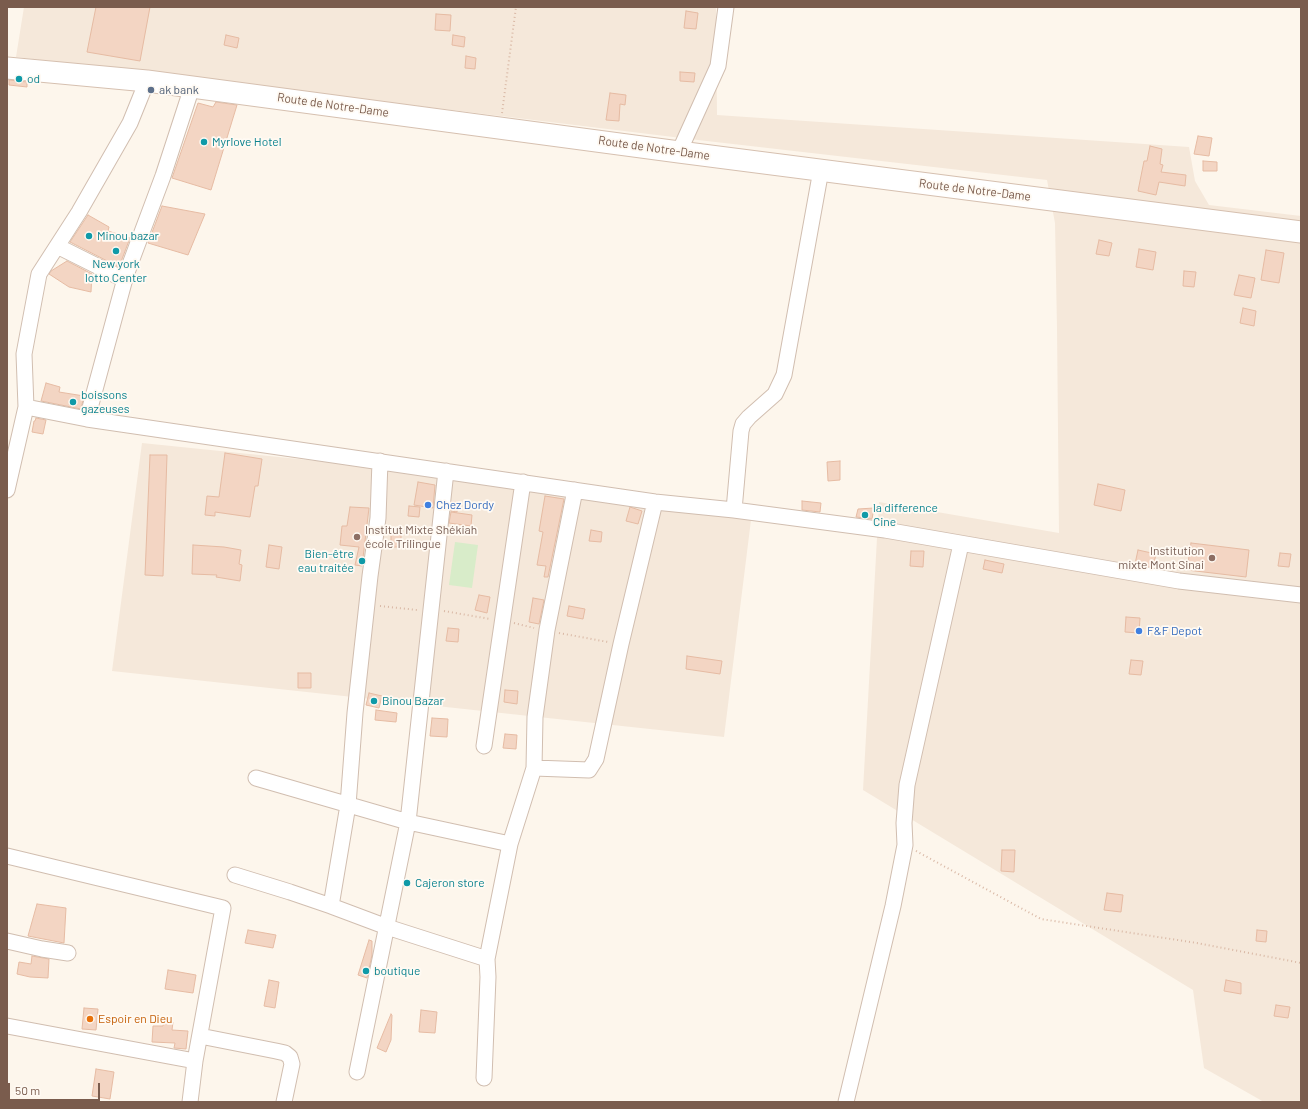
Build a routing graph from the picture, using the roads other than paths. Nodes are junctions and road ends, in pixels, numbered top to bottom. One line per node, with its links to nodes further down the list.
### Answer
1 (726, 7): 5 (street)
2 (7, 68): 3 (street, Route de Notre-Dame)
3 (147, 81): 4 (street, Route de Notre-Dame); 8 (street)
4 (192, 87): 5 (street, Route de Notre-Dame); 9 (street)
5 (678, 152): 6 (street, Route de Notre-Dame)
6 (821, 170): 7 (street, Route de Notre-Dame); 18 (street)
7 (1301, 232)
8 (57, 246): 9 (street); 10 (street)
9 (125, 280): 11 (street)
10 (26, 407): 11 (street); 15 (street)
11 (87, 419): 12 (street)
12 (380, 461): 13 (street); 24 (street)
13 (446, 471): 14 (street); 25 (street)
14 (523, 482): 16 (street); 21 (street)
15 (7, 490)
16 (575, 490): 17 (street); 22 (street)
17 (655, 502): 18 (street); 22 (street)
18 (734, 510): 19 (street)
19 (961, 544): 20 (street); 41 (street)
20 (1301, 595)
21 (484, 746)
22 (534, 768): 26 (street)
23 (256, 778): 24 (street)
24 (348, 805): 25 (street); 29 (street)
25 (408, 822): 26 (street); 30 (street)
26 (510, 844): 33 (street)
27 (7, 856): 35 (street)
28 (235, 875): 29 (street)
29 (331, 906): 30 (street)
30 (388, 927): 33 (street); 37 (street)
31 (7, 941): 32 (street)
32 (68, 953)
33 (487, 959): 38 (street)
34 (7, 1026): 36 (street)
35 (200, 1036): 36 (street); 40 (street)
36 (195, 1062): 39 (street)
37 (357, 1072)
38 (484, 1078)
39 (190, 1102)
40 (284, 1102)
41 (846, 1102)

